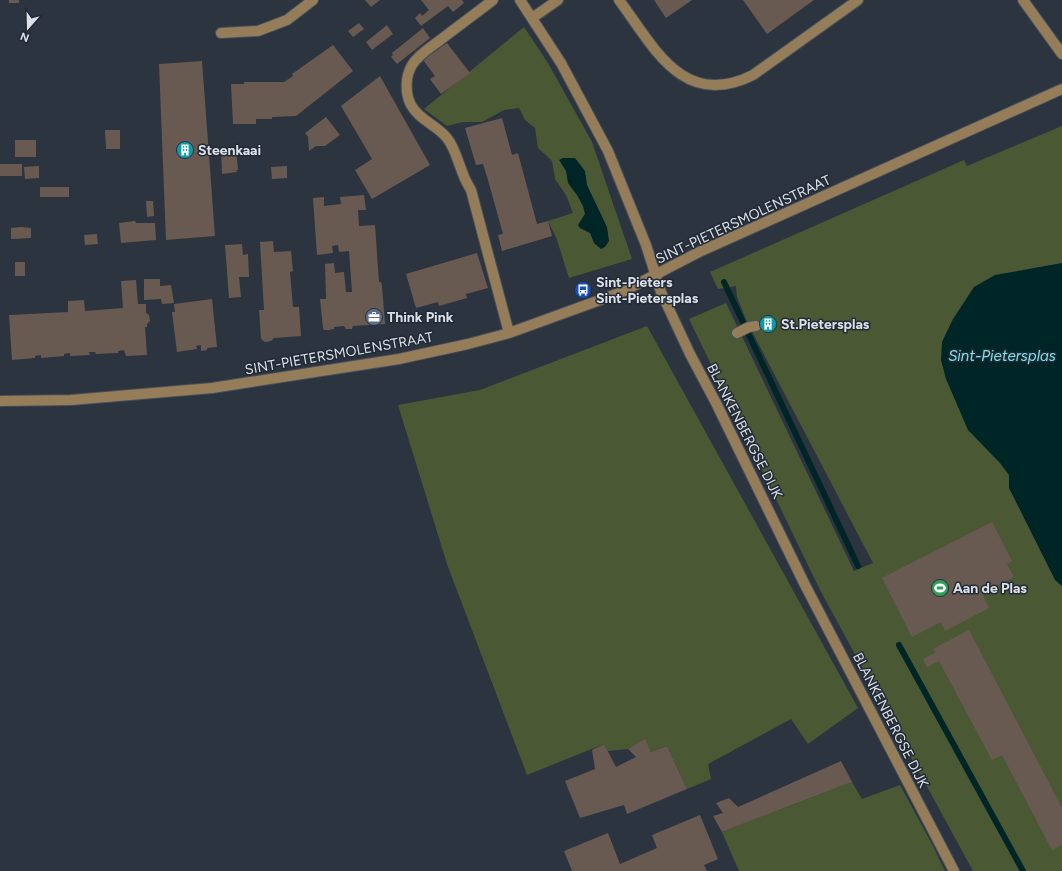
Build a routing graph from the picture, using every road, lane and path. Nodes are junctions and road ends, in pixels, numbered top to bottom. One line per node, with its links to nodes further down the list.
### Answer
1 (313, 0): 9 (street)
2 (493, 0): 14 (street)
3 (520, 0): 8 (street, BLANKENBERGSE DIJK)
4 (558, 0): 8 (street)
5 (620, 0): 6 (street)
6 (858, 0)
7 (1023, 0): 10 (street)
8 (532, 18): 12 (street, BLANKENBERGSE DIJK)
9 (221, 33)
10 (1062, 54)
11 (1062, 89): 12 (street, SINT-PIETERSMOLENSTRAAT)
12 (656, 275): 14 (street, SINT-PIETERSMOLENSTRAAT); 17 (street, BLANKENBERGSE DIJK)
13 (753, 327): 15 (street)
14 (509, 333): 16 (street, SINT-PIETERSMOLENSTRAAT)
15 (738, 333)
16 (0, 401)
17 (954, 871)

